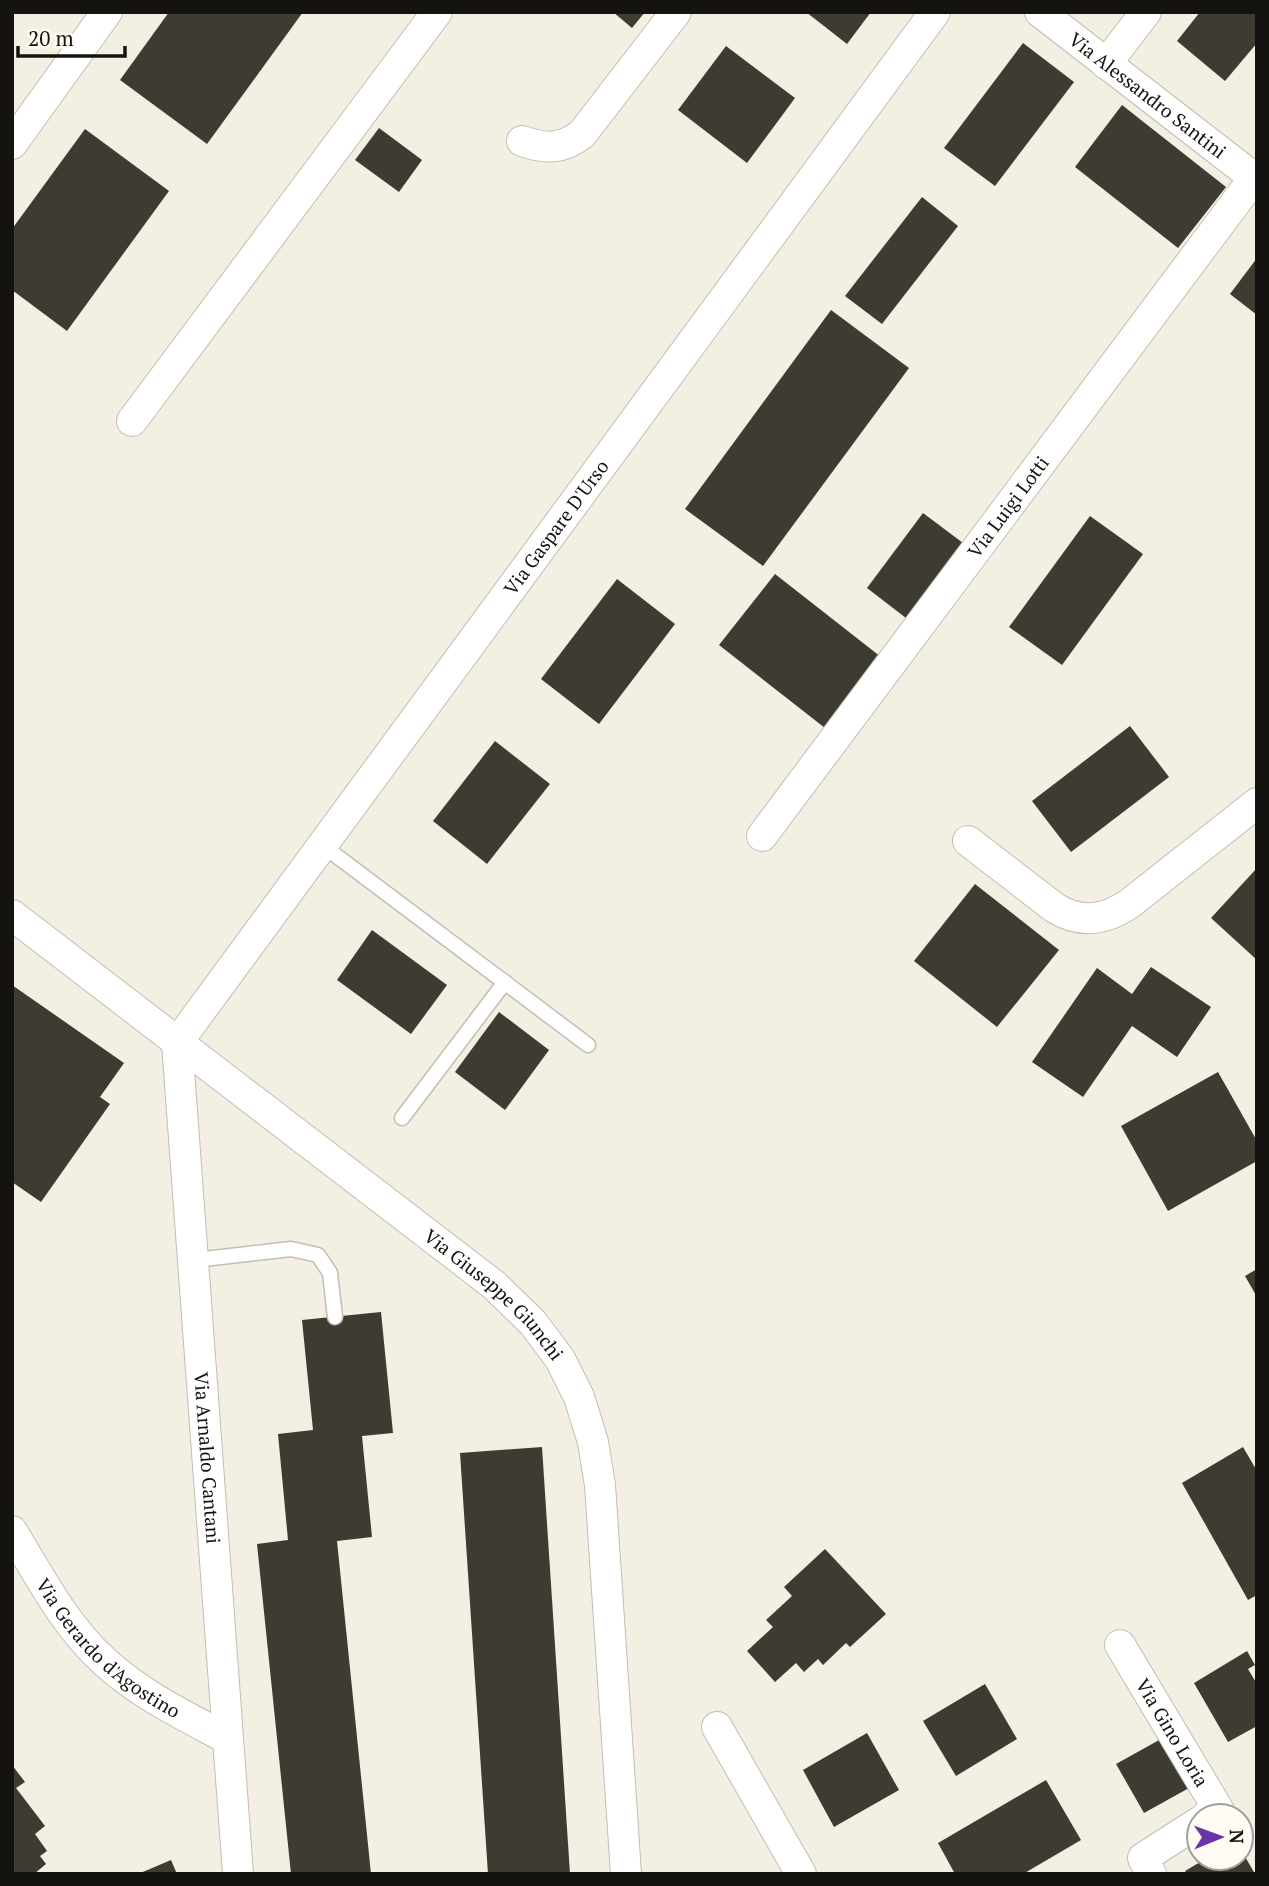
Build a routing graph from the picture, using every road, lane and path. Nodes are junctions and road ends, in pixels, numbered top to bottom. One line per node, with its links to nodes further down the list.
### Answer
1 (107, 12): 9 (street)
2 (437, 12): 11 (street)
3 (676, 12): 8 (street)
4 (935, 12): 15 (street, Via Gaspare D'Urso)
5 (1040, 12): 7 (street, Via Alessandro Santini)
6 (1146, 12): 7 (street)
7 (1106, 64): 10 (street, Via Alessandro Santini)
8 (522, 141)
9 (12, 144)
10 (1255, 179): 13 (street, Via Luigi Lotti)
11 (132, 421)
12 (1257, 803): 14 (street)
13 (762, 836)
14 (968, 841)
15 (322, 845): 17 (lane); 18 (street, Via Gaspare D'Urso)
16 (12, 915): 18 (street, Via Giuseppe Giunchi)
17 (505, 982): 19 (lane); 20 (lane)
18 (177, 1043): 21 (street, Via Arnaldo Cantani); 30 (street, Via Giuseppe Giunchi)
19 (588, 1045)
20 (402, 1118)
21 (195, 1260): 22 (lane); 26 (street, Via Arnaldo Cantani)
22 (335, 1317)
23 (12, 1531): 26 (street, Via Gerardo d'Agostino)
24 (1120, 1645): 27 (street, Via Gino Loria)
25 (717, 1727): 31 (street)
26 (228, 1739): 29 (street, Via Arnaldo Cantani)
27 (1214, 1802)
28 (1185, 1831): 32 (street)
29 (238, 1874)
30 (626, 1874)
31 (802, 1874)
32 (1152, 1874)

